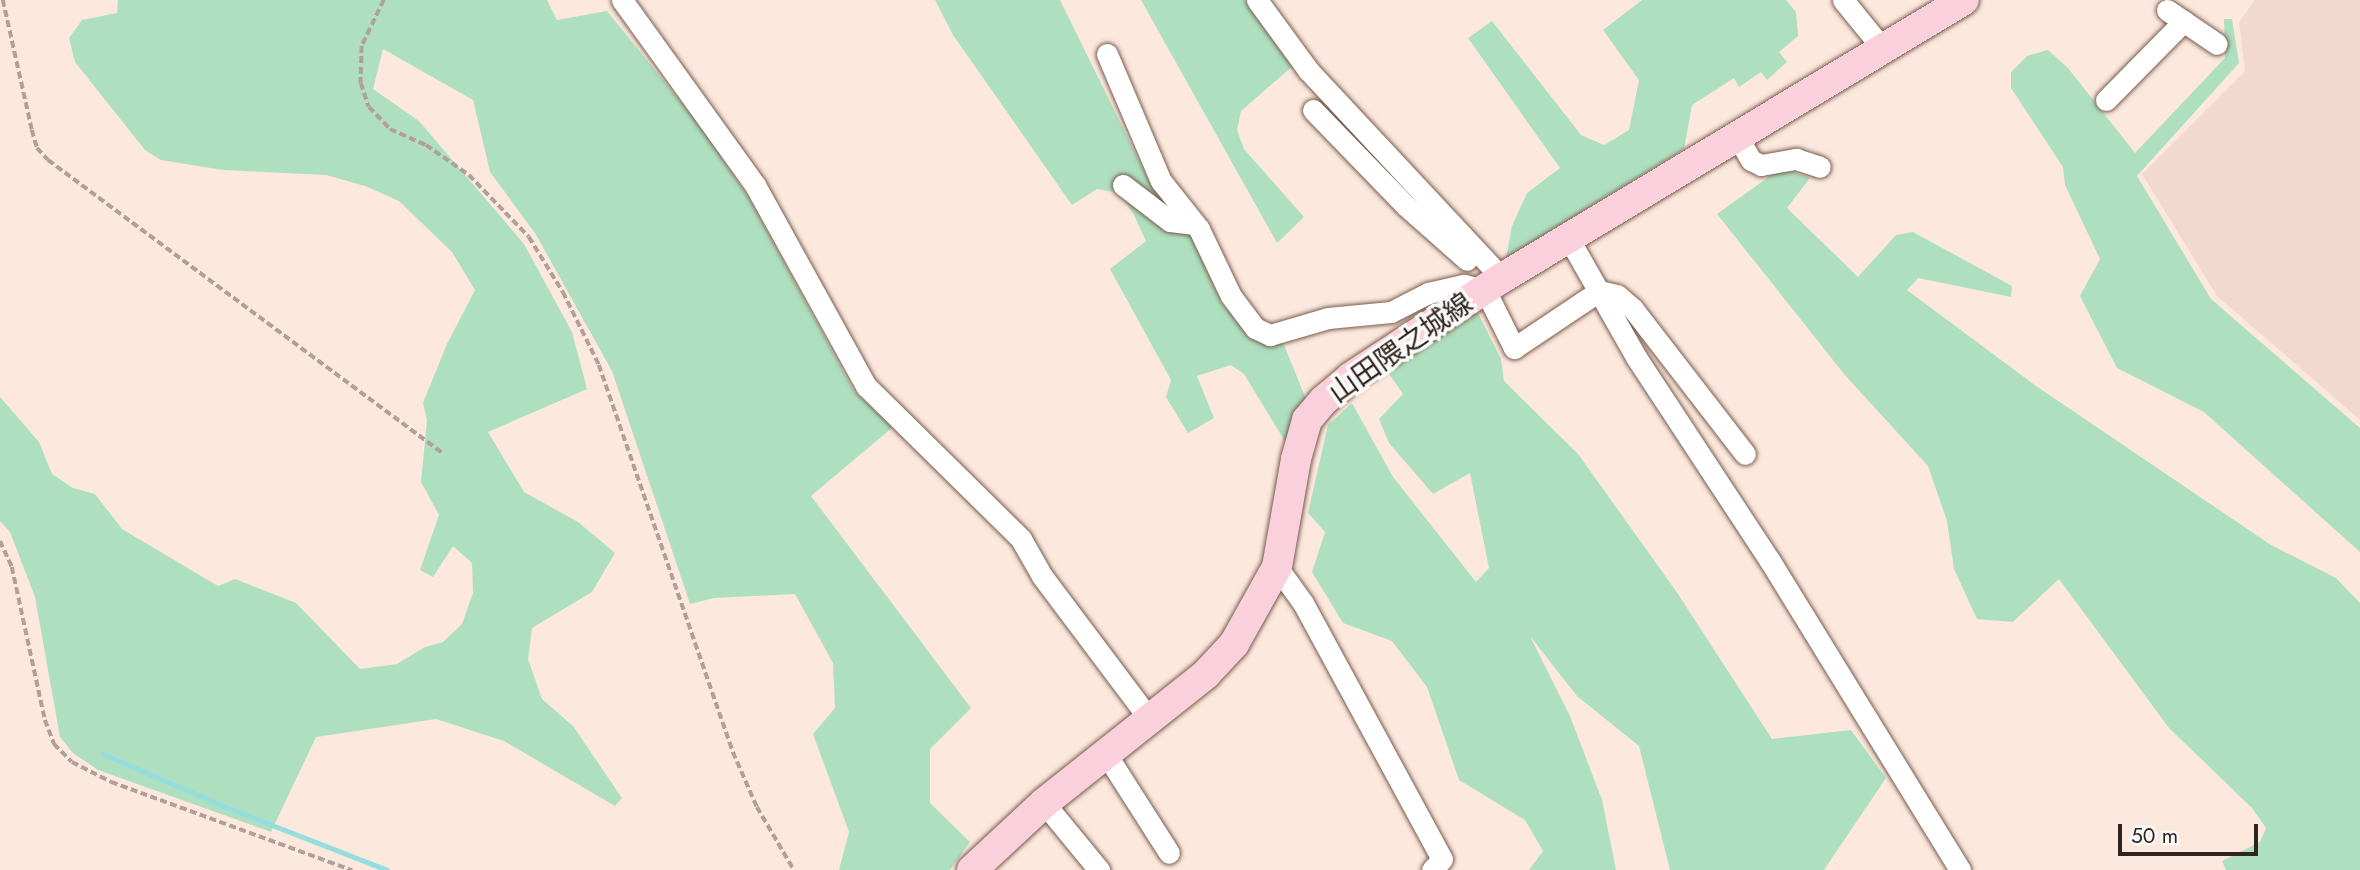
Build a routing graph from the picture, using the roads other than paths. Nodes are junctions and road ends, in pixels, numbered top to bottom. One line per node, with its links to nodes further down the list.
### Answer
1 (622, 0): 20 (street)
2 (1257, 0): 16 (street)
3 (1843, 0): 7 (street)
4 (1964, 0): 7 (main road, 山田隈之城線)
5 (2169, 8): 6 (street); 9 (street)
6 (2217, 44)
7 (1883, 49): 11 (main road, 山田隈之城線)
8 (1107, 54): 14 (street)
9 (2106, 100)
10 (1313, 110): 16 (street)
11 (1737, 136): 12 (street); 15 (main road, 山田隈之城線)
12 (1820, 167)
13 (1123, 185): 14 (street)
14 (1195, 225): 16 (street)
15 (1569, 239): 16 (main road, 山田隈之城線); 17 (street)
16 (1493, 284): 17 (street); 19 (main road, 山田隈之城線)
17 (1599, 291): 18 (street); 27 (street)
18 (1745, 454)
19 (1277, 567): 20 (main road, 山田隈之城線); 26 (street)
20 (1151, 721): 21 (main road, 山田隈之城線)
21 (1106, 754): 22 (main road, 山田隈之城線); 23 (street)
22 (1044, 803): 24 (main road, 山田隈之城線); 25 (street)
23 (1169, 853)
24 (971, 870)
25 (1099, 870)
26 (1432, 870)
27 (1960, 870)

